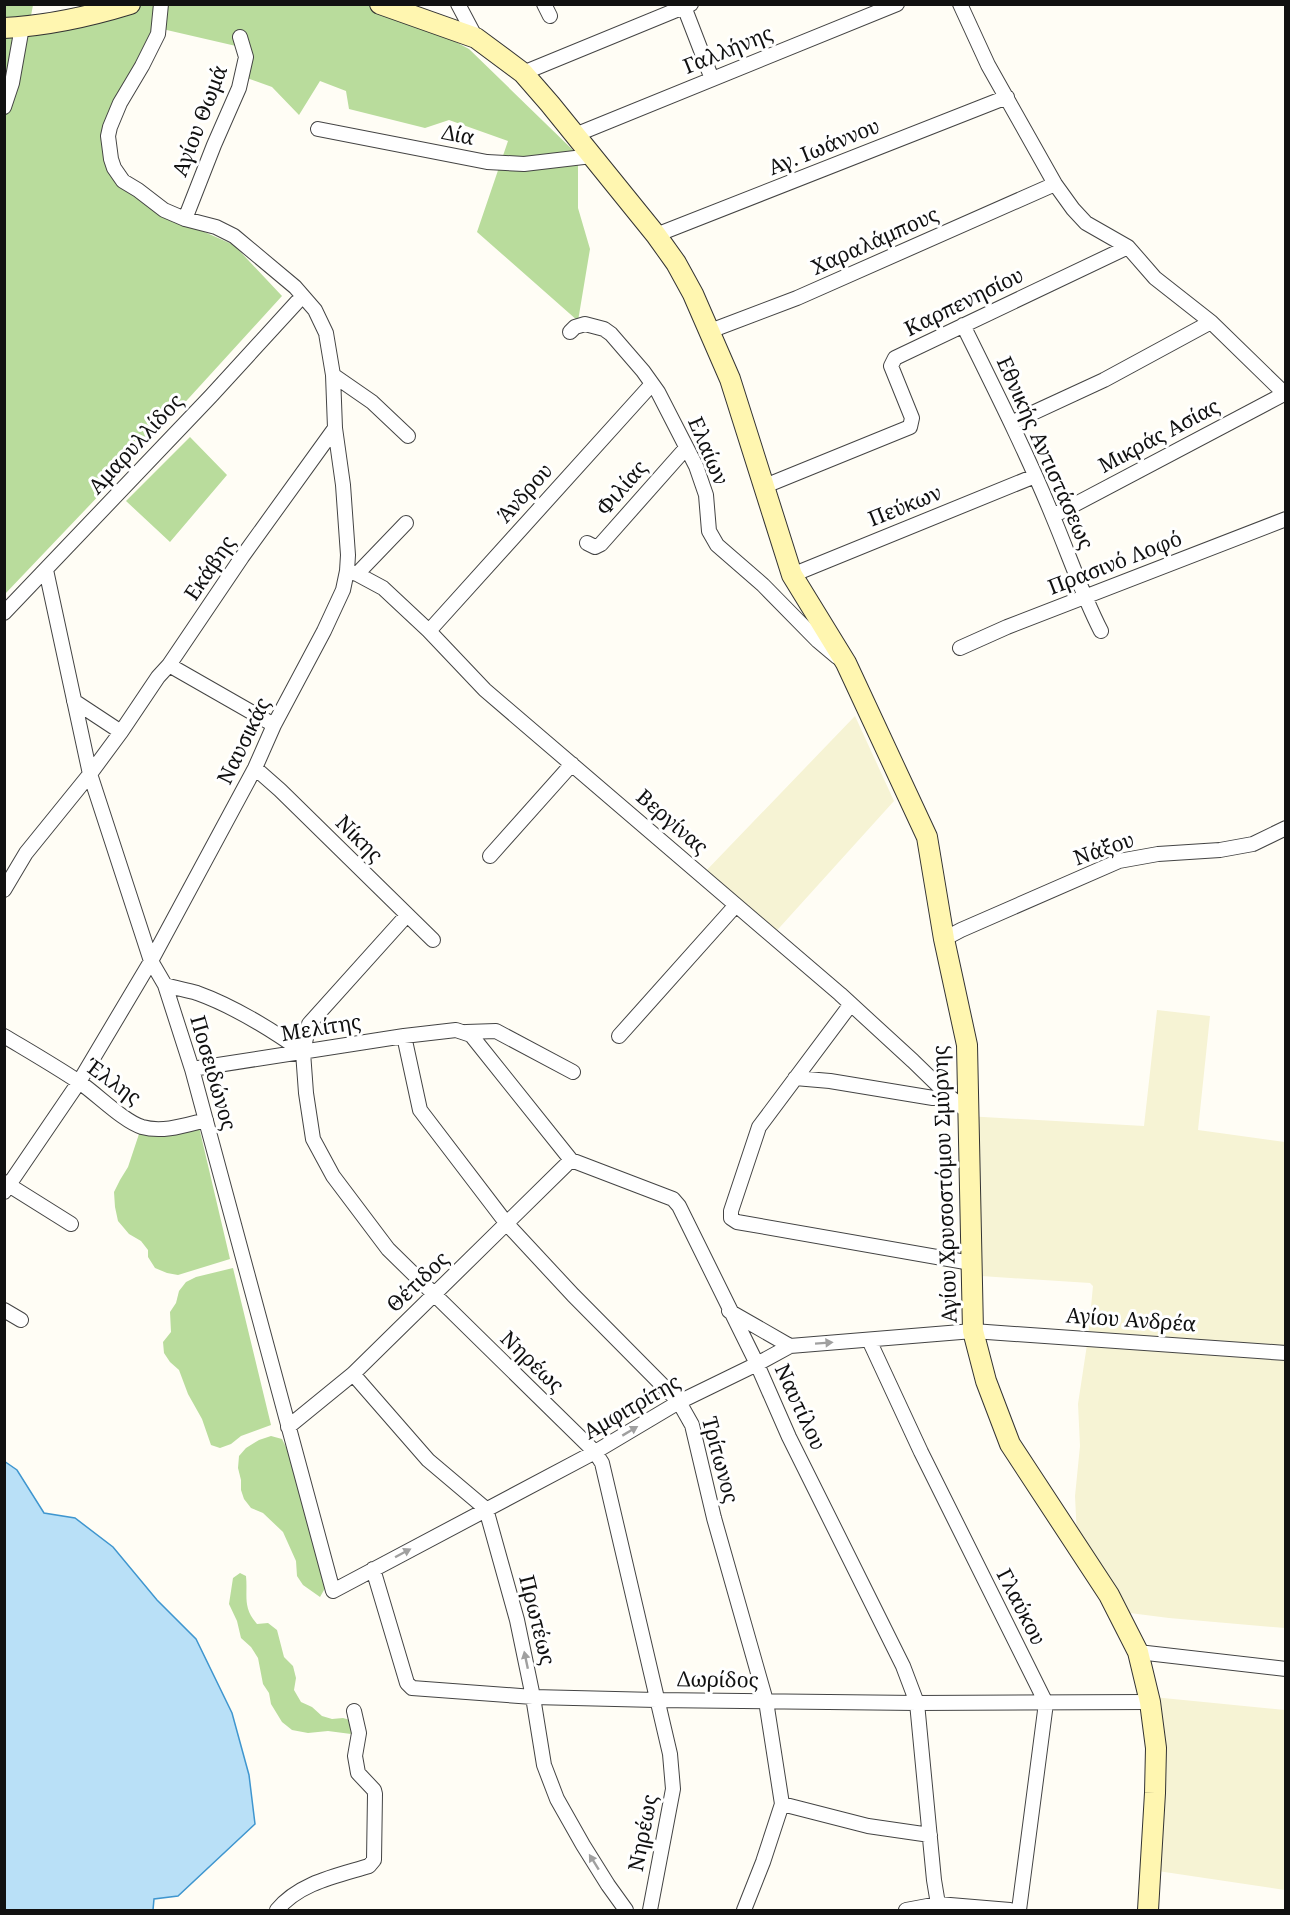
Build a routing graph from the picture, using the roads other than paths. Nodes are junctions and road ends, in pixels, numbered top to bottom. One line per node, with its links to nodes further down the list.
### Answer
1 (130, 4): 8 (main road)
2 (161, 4): 20 (street, Ναυσικάς)
3 (380, 4): 10 (main road, Αγίου Χρυσοστόμου Σμύρνης)
4 (458, 4): 10 (street)
5 (897, 4): 13 (street, Γαλλήνης)
6 (960, 4): 14 (street)
7 (686, 5): 12 (street); 13 (street)
8 (13, 27): 11 (street)
9 (240, 37): 20 (street, Αγίου Θωμά)
10 (476, 38): 12 (main road, Αγίου Χρυσοστόμου Σμύρνης)
11 (10, 59): 15 (street)
12 (523, 73): 17 (main road, Αγίου Χρυσοστόμου Σμύρνης)
13 (712, 80): 17 (street, Γαλλήνης)
14 (1007, 97): 19 (street); 21 (street, Αγ. Ιωάννου)
15 (4, 107)
16 (318, 129): 18 (street, Δία)
17 (575, 135): 18 (main road, Αγίου Χρυσοστόμου Σμύρνης)
18 (592, 156): 21 (main road, Αγίου Χρυσοστόμου Σμύρνης)
19 (1055, 184): 22 (street); 28 (street, Χαραλάμπους)
20 (185, 219): 23 (street, Ναυσικάς)
21 (656, 236): 28 (main road, Αγίου Χρυσοστόμου Σμύρνης)
22 (1128, 248): 26 (street); 27 (street, Καρπενησίου)
23 (282, 276): 24 (street); 25 (street, Ναυσικάς)
24 (297, 302): 25 (street); 43 (street, Αμαρυλλίδος)
25 (315, 309): 30 (street, Ναυσικάς)
26 (1211, 322): 32 (street); 33 (street)
27 (963, 325): 33 (street, Εθνικής Αντιστάσεως); 38 (street, Καρπενησίου)
28 (710, 331): 38 (main road, Αγίου Χρυσοστόμου Σμύρνης)
29 (570, 332): 31 (street, Ελαίων)
30 (333, 375): 34 (street, Ναυσικάς); 35 (street)
31 (652, 384): 36 (street, Ελαίων); 48 (street, Άνδρου)
32 (1285, 394): 39 (street, Μικράς Ασίας)
33 (1011, 423): 37 (street, Εθνικής Αντιστάσεως)
34 (335, 428): 44 (street, Ναυσικάς); 52 (street, Εκάβης)
35 (408, 436)
36 (686, 448): 42 (street, Φιλίας); 51 (street, Ελαίων)
37 (1035, 476): 39 (street, Εθνικής Αντιστάσεως); 45 (street, Πεύκων)
38 (765, 486): 45 (main road, Αγίου Χρυσοστόμου Σμύρνης)
39 (1053, 516): 46 (street, Εθνικής Αντιστάσεως)
40 (1286, 519): 46 (street, Πρασινό Λοφό)
41 (406, 523): 44 (street)
42 (587, 543)
43 (46, 570): 47 (street, Αμαρυλλίδος); 53 (street, Ποσειδώνος)
44 (352, 572): 48 (street, Βεργίνας); 54 (street, Ναυσικάς)
45 (792, 575): 51 (main road, Αγίου Χρυσοστόμου Σμύρνης)
46 (1084, 598): 49 (street, Εθνικής Αντιστάσεως); 50 (street, Πρασινό Λοφό)
47 (4, 613)
48 (429, 631): 56 (street, Βεργίνας)
49 (1101, 631)
50 (960, 648)
51 (846, 663): 64 (main road, Αγίου Χρυσοστόμου Σμύρνης)
52 (169, 665): 54 (street); 55 (street, Εκάβης)
53 (74, 701): 55 (street); 58 (street, Ποσειδώνος)
54 (274, 725): 57 (street, Ναυσικάς)
55 (121, 732): 58 (street, Εκάβης)
56 (572, 764): 60 (street); 62 (street, Βεργίνας)
57 (255, 768): 63 (street, Νίκης); 66 (street, Ναυσικάς)
58 (90, 774): 61 (street, Εκάβης); 66 (street, Ποσειδώνος)
59 (1286, 828): 64 (street, Νάξου)
60 (490, 856)
61 (4, 890)
62 (736, 904): 68 (street, Βεργίνας); 72 (street)
63 (407, 915): 65 (street, Νίκης); 73 (street, Νηρέως)
64 (944, 939): 79 (main road, Αγίου Χρυσοστόμου Σμύρνης)
65 (433, 940)
66 (151, 961): 67 (street, Ποσειδώνος); 77 (street, Ναυσικάς)
67 (165, 985): 73 (street); 74 (street, Ποσειδώνος)
68 (851, 1004): 76 (street); 78 (street, Βεργίνας)
69 (461, 1031): 71 (street, Μελίτης); 75 (street, Μελίτης); 81 (street)
70 (4, 1036): 77 (street, Έλλης)
71 (404, 1036): 73 (street, Μελίτης); 84 (street, Τρίτωνος)
72 (619, 1036)
73 (303, 1052): 74 (street, Μελίτης); 86 (street, Νηρέως)
74 (192, 1069): 80 (street, Ποσειδώνος)
75 (573, 1072)
76 (795, 1078): 78 (street); 85 (street)
77 (79, 1082): 80 (street, Έλλης); 82 (street, Ναυσικάς)
78 (950, 1097): 79 (street, Βεργίνας)
79 (968, 1112): 85 (main road, Αγίου Χρυσοστόμου Σμύρνης)
80 (206, 1120): 97 (street, Ποσειδώνος)
81 (572, 1160): 84 (street, Θέτιδος); 88 (street, Ναυτίλου)
82 (6, 1186): 83 (street)
83 (70, 1224)
84 (507, 1224): 86 (street, Θέτιδος); 96 (street, Τρίτωνος)
85 (971, 1263): 90 (main road, Αγίου Χρυσοστόμου Σμύρνης)
86 (435, 1294): 95 (street, Θέτιδος); 98 (street, Νηρέως)
87 (4, 1310): 89 (street)
88 (729, 1311): 92 (street); 94 (street, Ναυτίλου)
89 (21, 1320)
90 (973, 1331): 91 (street, Αμφιτρίτης); 93 (street, Αγίου Ανδρέα); 102 (main road, Αγίου Χρυσοστόμου Σμύρνης)
91 (869, 1340): 92 (street, Αμφιτρίτης, one-way to 91); 109 (street, Γλαύκου)
92 (790, 1346): 94 (street, Αμφιτρίτης)
93 (1286, 1353)
94 (758, 1364): 96 (street, Αμφιτρίτης); 108 (street, Ναυτίλου)
95 (353, 1374): 97 (street, Θέτιδος); 99 (street)
96 (679, 1402): 98 (street, Αμφιτρίτης, one-way to 96); 106 (street, Τρίτωνος)
97 (288, 1427): 101 (street, Ποσειδώνος)
98 (595, 1452): 99 (street, Αμφιτρίτης); 105 (street, Νηρέως)
99 (486, 1509): 100 (street, Αμφιτρίτης, one-way to 99); 104 (street, Πρωτέως, one-way to 99)
100 (373, 1569): 101 (street, Αμφιτρίτης); 104 (street, Δωρίδος)
101 (333, 1591)
102 (1138, 1652): 103 (street); 107 (main road, Αγίου Χρυσοστόμου Σμύρνης)
103 (1286, 1668)
104 (533, 1697): 105 (street, Δωρίδος); 115 (street, Πρωτέως, one-way to 104)
105 (656, 1700): 106 (street, Δωρίδος); 116 (street, Νηρέως)
106 (766, 1701): 108 (street, Δωρίδος); 111 (street, Τρίτωνος)
107 (1150, 1702): 109 (street, Δωρίδος); 121 (main road, Αγίου Χρυσοστόμου Σμύρνης)
108 (917, 1703): 109 (street, Δωρίδος); 112 (street, Ναυτίλου)
109 (1046, 1703): 120 (street)
110 (354, 1711): 114 (street)
111 (782, 1804): 112 (street); 117 (street, Τρίτωνος)
112 (930, 1835): 113 (street, Ναυτίλου)
113 (938, 1907): 118 (street); 119 (street)
114 (277, 1911)
115 (626, 1911)
116 (650, 1911)
117 (744, 1911)
118 (906, 1911)
119 (1010, 1911)
120 (1018, 1911)
121 (1148, 1911)

